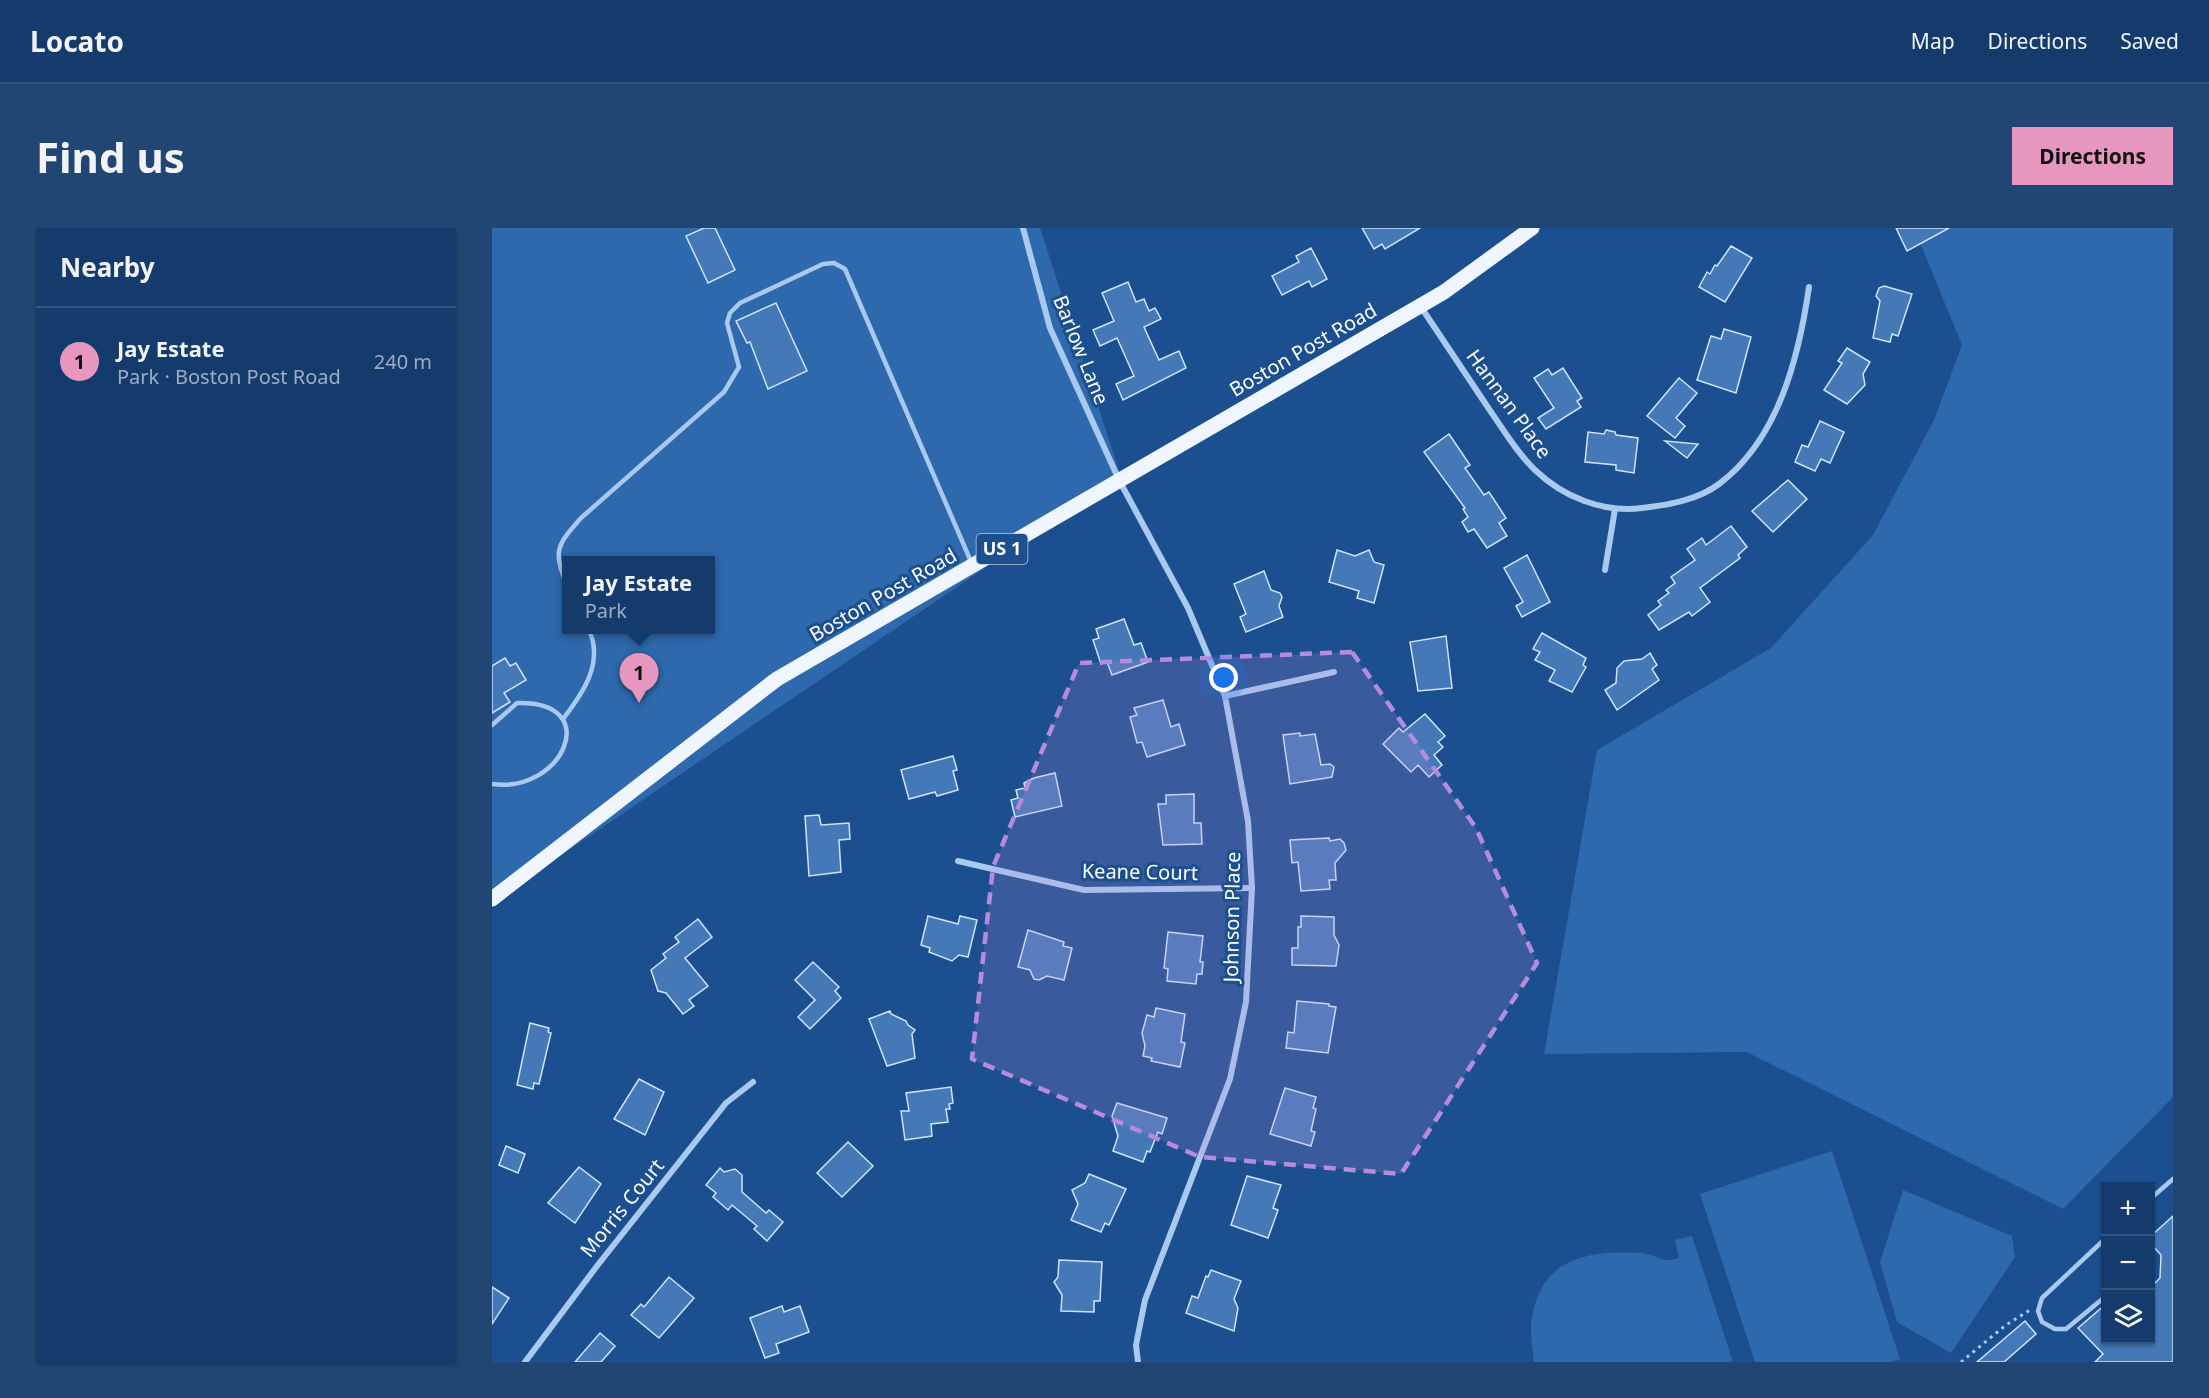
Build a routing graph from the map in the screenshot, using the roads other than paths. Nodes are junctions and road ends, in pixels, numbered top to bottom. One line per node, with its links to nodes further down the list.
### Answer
1 (1023, 228): 5 (street, Barlow Lane)
2 (1532, 228): 4 (main road, Boston Post Road / US 1)
3 (1809, 287): 6 (street, Hannan Place)
4 (1421, 306): 5 (main road, Boston Post Road / US 1); 6 (street, Hannan Place)
5 (1119, 480): 7 (main road, Boston Post Road / US 1); 12 (street, Johnson Place)
6 (1615, 509): 8 (street)
7 (973, 566): 9 (lane); 18 (main road, Boston Post Road / US 1)
8 (1605, 570)
9 (562, 573)
10 (591, 634): 13 (lane)
11 (1334, 672): 12 (street)
12 (1225, 696): 17 (street, Johnson Place)
13 (563, 719): 14 (lane); 15 (lane)
14 (492, 725)
15 (492, 784)
16 (958, 861): 17 (street, Keane Court)
17 (1252, 888): 25 (street, Johnson Place)
18 (492, 899)
19 (753, 1082): 24 (street, Morris Court)
20 (2173, 1179): 21 (lane)
21 (2155, 1195)
22 (2101, 1242): 23 (lane)
23 (2101, 1300)
24 (525, 1362)
25 (1138, 1362)

